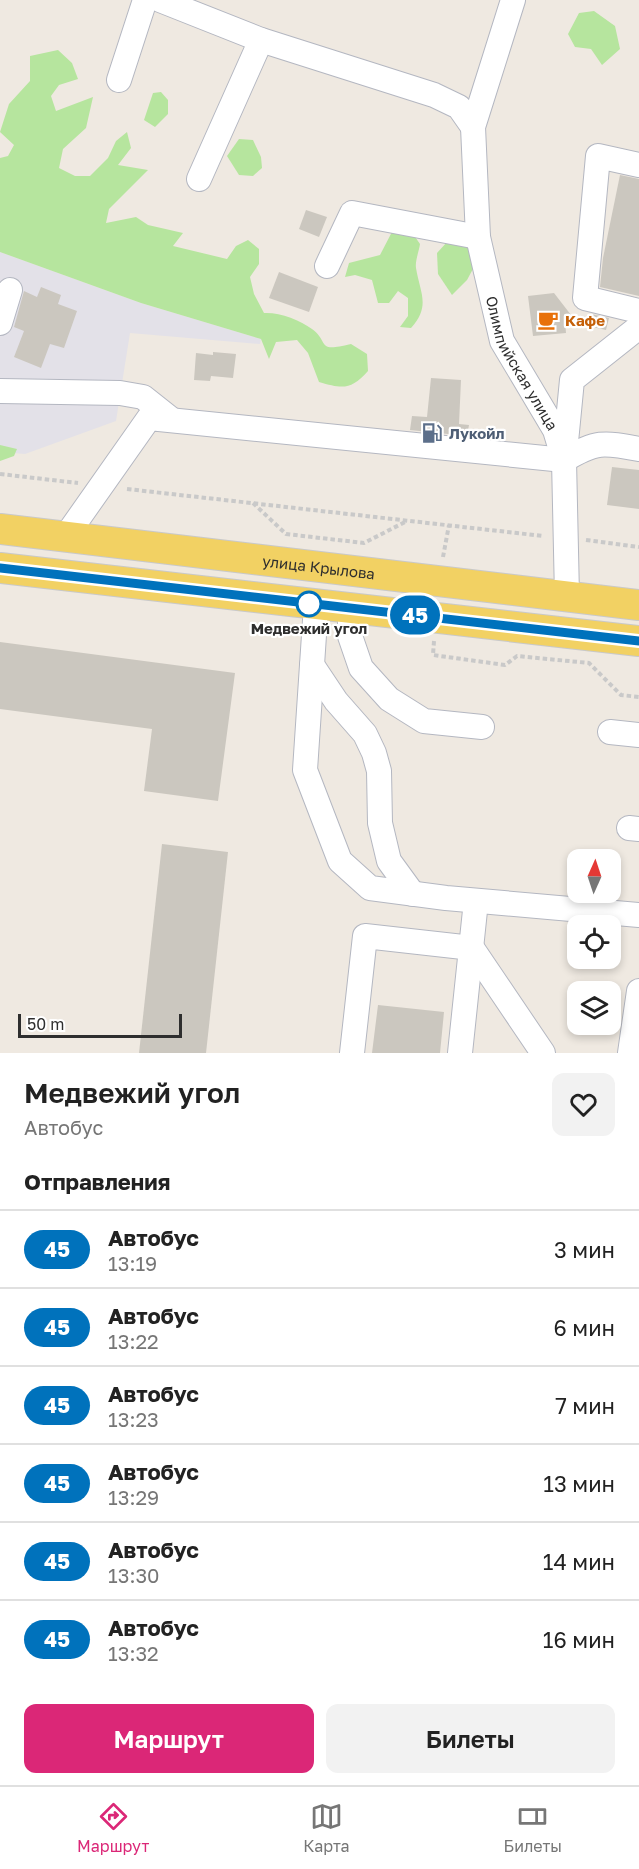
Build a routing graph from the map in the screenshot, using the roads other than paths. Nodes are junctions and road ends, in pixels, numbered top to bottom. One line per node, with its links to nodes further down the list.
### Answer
1 (145, 0): 5 (street)
2 (160, 0): 4 (street)
3 (513, 0): 6 (street, Олимпийская улица)
4 (261, 40): 6 (street); 8 (street)
5 (119, 80)
6 (473, 127): 9 (street, Олимпийская улица)
7 (639, 165): 12 (street)
8 (199, 179)
9 (478, 237): 10 (street); 18 (street, Олимпийская улица)
10 (327, 266)
11 (10, 290): 13 (street)
12 (639, 311)
13 (0, 323)
14 (639, 327): 18 (street)
15 (0, 386): 16 (street)
16 (172, 420): 18 (street); 20 (street)
17 (639, 448): 18 (street)
18 (564, 460): 22 (street, Олимпийская улица)
19 (0, 529): 20 (main road, улица Крылова)
20 (66, 536): 22 (main road, улица Крылова)
21 (0, 568): 23 (main road)
22 (567, 596): 24 (main road, улица Крылова)
23 (316, 605): 25 (main road); 27 (street)
24 (639, 605)
25 (350, 609): 26 (main road); 28 (street)
26 (639, 641)
27 (312, 665): 31 (street); 31 (street)
28 (482, 727)
29 (610, 732): 30 (street)
30 (639, 735)
31 (413, 894): 32 (street)
32 (476, 901): 33 (street); 34 (street)
33 (639, 915)
34 (472, 948): 36 (street); 37 (street); 38 (street)
35 (639, 991): 39 (street)
36 (352, 1053)
37 (460, 1053)
38 (543, 1053)
39 (630, 1053)

